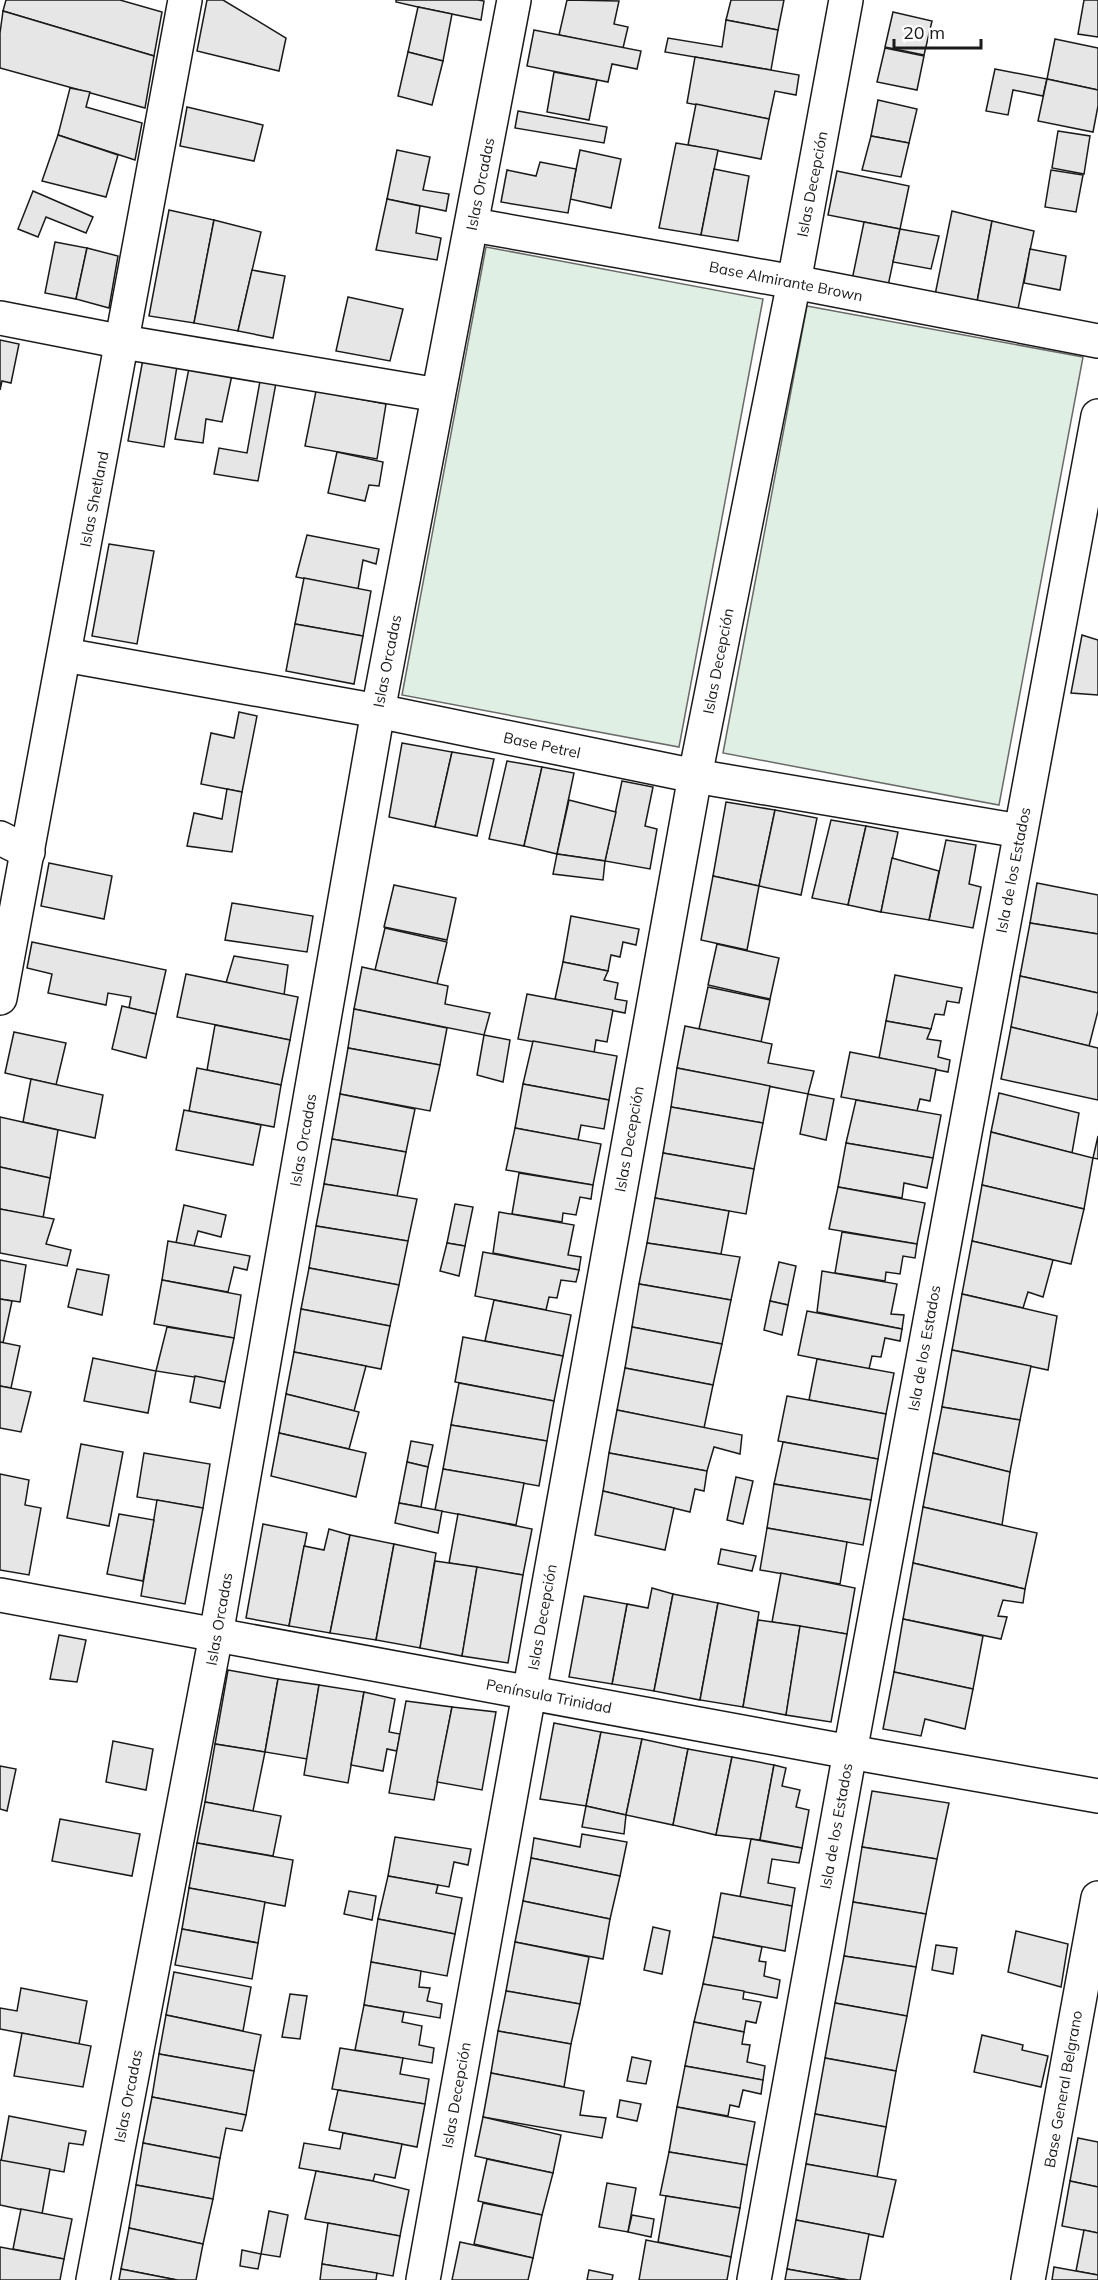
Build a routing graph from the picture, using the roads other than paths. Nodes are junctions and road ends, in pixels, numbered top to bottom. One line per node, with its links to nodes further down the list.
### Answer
1 (185, 0): 8 (street, Islas Shetland)
2 (514, 0): 4 (street, Islas Orcadas)
3 (846, 0): 5 (street, Islas Decepción)
4 (473, 225): 5 (street, Base Almirante Brown); 9 (street, Islas Orcadas)
5 (794, 282): 7 (street, Base Almirante Brown); 13 (street, Islas Decepción)
6 (0, 318): 8 (street)
7 (1098, 341)
8 (123, 342): 9 (street); 11 (street, Islas Shetland)
9 (438, 395): 12 (street, Islas Orcadas)
10 (1098, 416): 14 (street, Isla de los Estados)
11 (65, 655): 12 (street, Base Petrel); 15 (street, Islas Shetland)
12 (378, 711): 13 (street, Base Petrel); 18 (street, Islas Orcadas)
13 (695, 776): 14 (street, Base Petrel); 19 (street, Islas Decepción)
14 (1020, 831): 20 (street, Isla de los Estados)
15 (14, 845): 16 (street, Islas Shetland)
16 (0, 998)
17 (0, 1595): 18 (street, Península Trinidad)
18 (216, 1635): 19 (street, Península Trinidad); 23 (street, Islas Orcadas)
19 (528, 1692): 20 (street, Península Trinidad); 24 (street, Islas Decepción)
20 (850, 1752): 21 (street, Península Trinidad); 25 (street, Isla de los Estados)
21 (1098, 1796)
22 (1098, 1898): 26 (street, Base General Belgrano)
23 (93, 2280)
24 (423, 2280)
25 (754, 2280)
26 (1028, 2280)

